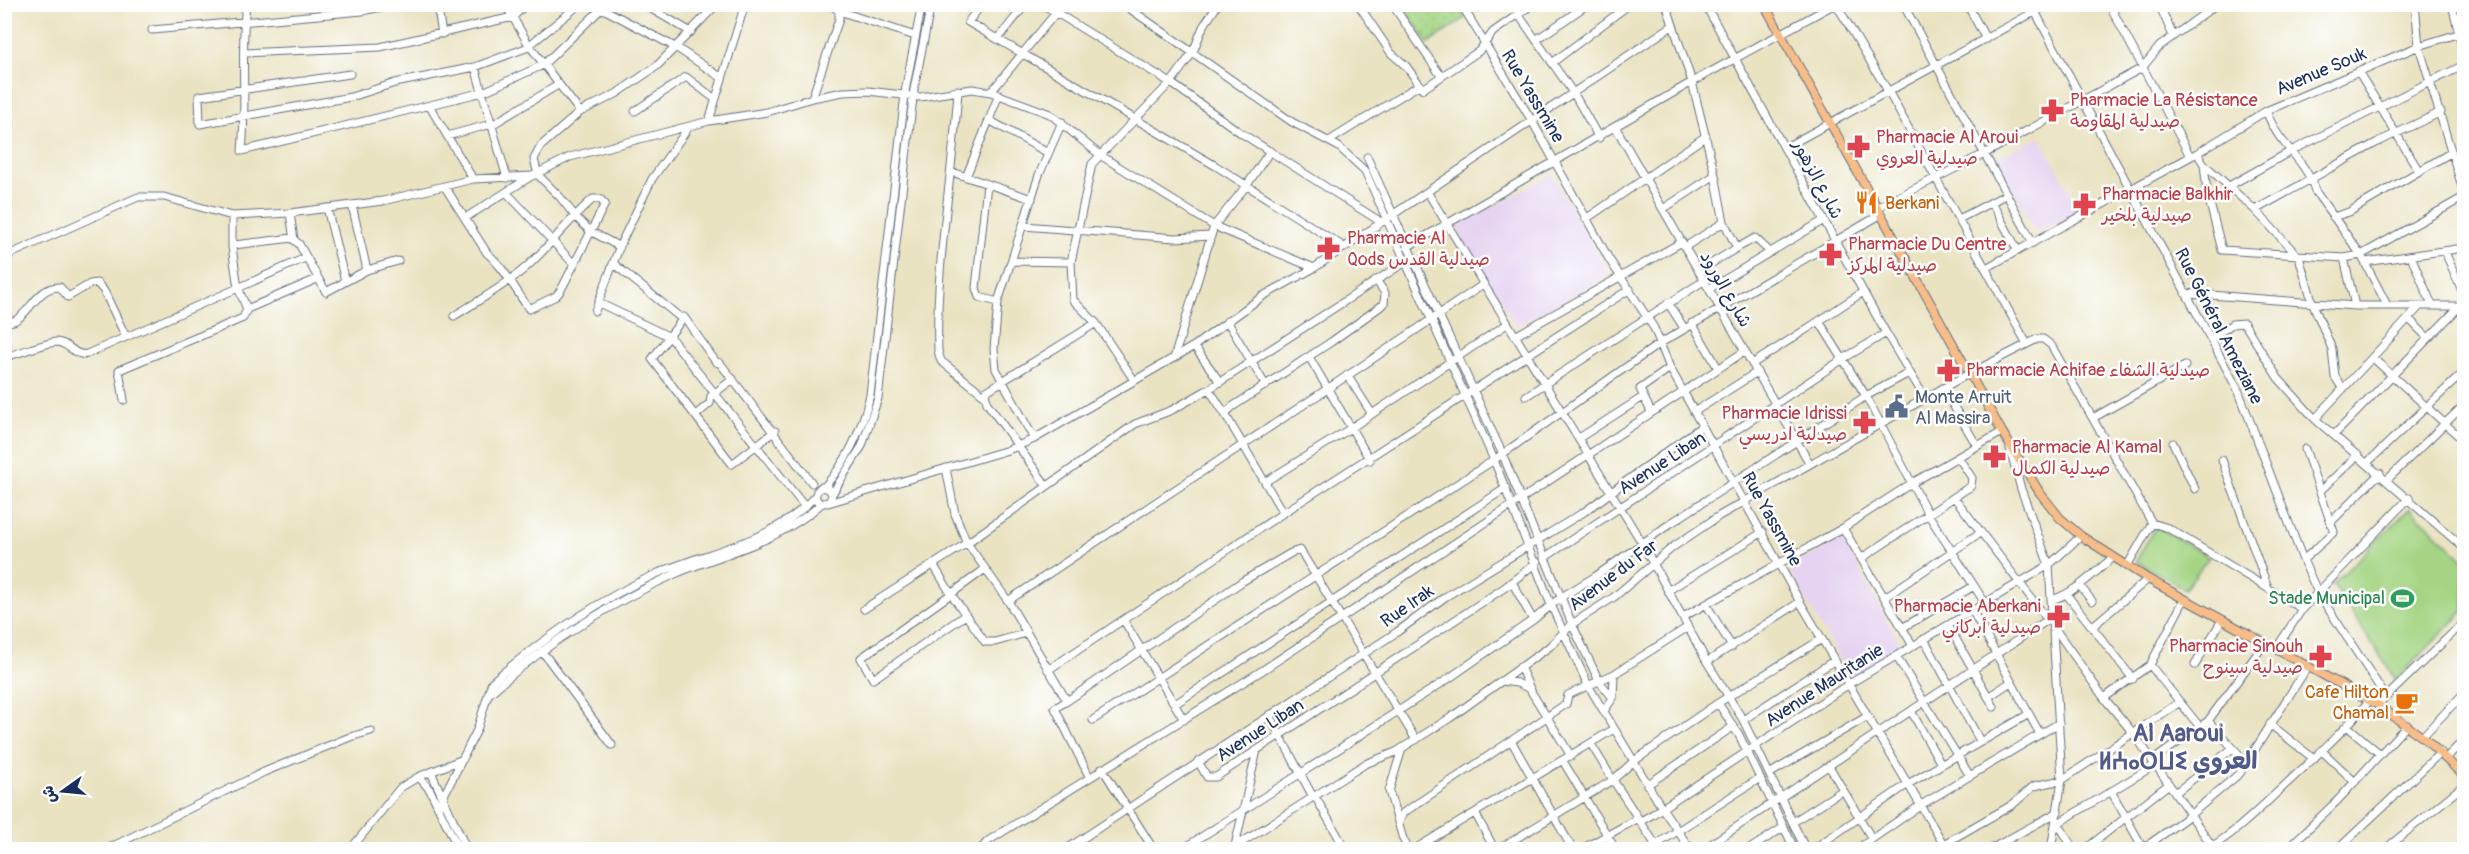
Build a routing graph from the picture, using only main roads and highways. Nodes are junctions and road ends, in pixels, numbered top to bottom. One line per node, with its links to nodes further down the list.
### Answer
1 (1764, 4): 2 (main road)
2 (2464, 776)

